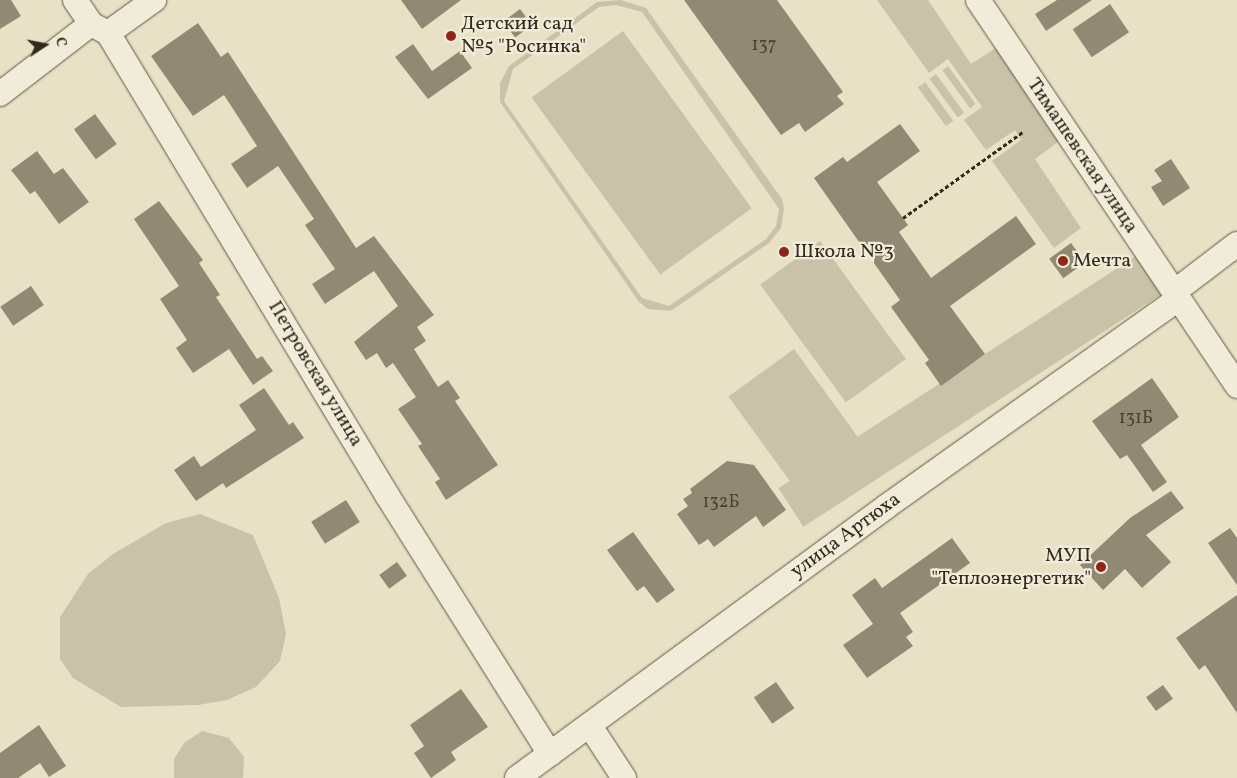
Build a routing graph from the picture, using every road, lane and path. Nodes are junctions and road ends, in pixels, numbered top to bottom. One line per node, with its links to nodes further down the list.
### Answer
1 (75, 0): 4 (street, Петровская улица)
2 (154, 0): 4 (street)
3 (978, 0): 9 (street, Тимашевская улица)
4 (99, 29): 5 (street); 12 (street, Петровская улица)
5 (0, 94)
6 (1024, 130): 7 (path)
7 (903, 218)
8 (1237, 244): 9 (street, улица Артюха)
9 (1176, 296): 10 (street, Тимашевская улица); 11 (street, улица Артюха)
10 (1237, 386)
11 (590, 726): 12 (street, улица Артюха); 14 (street)
12 (550, 754): 13 (street, улица Артюха)
13 (517, 778)
14 (624, 778)

